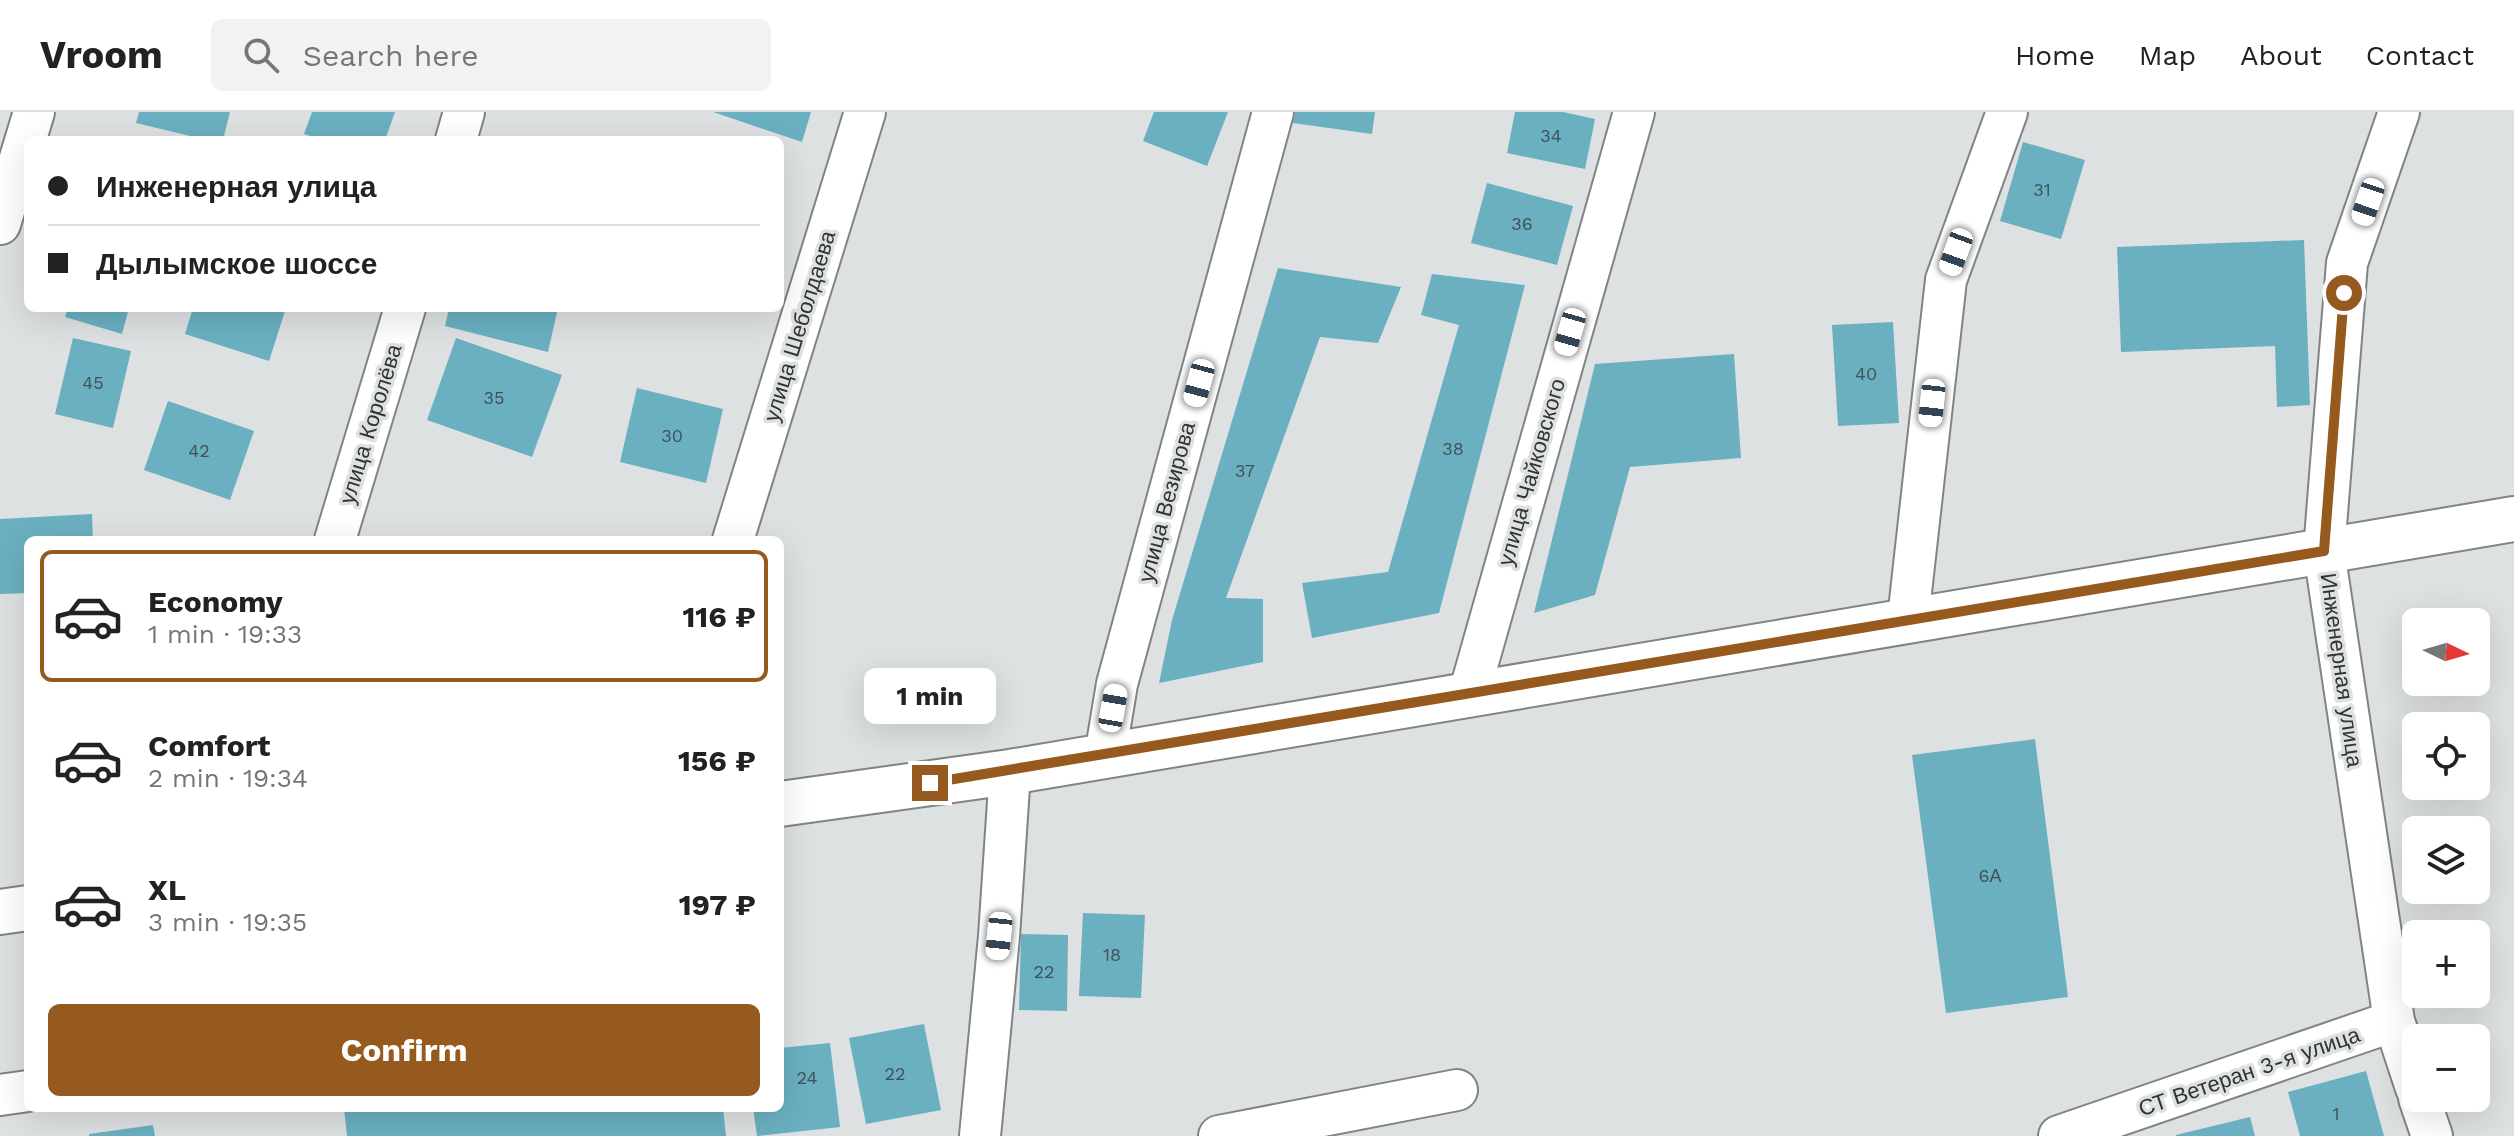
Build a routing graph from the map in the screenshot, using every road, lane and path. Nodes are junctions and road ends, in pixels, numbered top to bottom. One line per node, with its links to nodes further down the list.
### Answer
1 (34, 112): 8 (street)
2 (464, 112): 9 (street)
3 (865, 112): 15 (street, улица Шеболдаева)
4 (1273, 112): 19 (street, улица Везирова)
5 (1634, 112): 18 (street, улица Чайковского)
6 (2007, 112): 17 (street)
7 (2399, 112): 16 (street, Инженерная улица)
8 (27, 136)
9 (457, 136)
10 (24, 145): 11 (street)
11 (0, 224)
12 (404, 312): 14 (street, улица Королёва)
13 (2514, 519): 16 (main road)
14 (336, 536)
15 (734, 536)
16 (2324, 551): 17 (main road); 24 (street, Инженерная улица)
17 (1908, 619): 18 (main road)
18 (1469, 694): 19 (main road)
19 (1105, 756): 20 (main road)
20 (1010, 772): 21 (main road); 30 (street)
21 (784, 803)
22 (24, 909): 23 (main road)
23 (0, 912)
24 (2394, 1021): 25 (street, Инженерная улица); 32 (street, СТ Ветеран 3-я улица)
25 (2402, 1045)
26 (1457, 1090): 31 (street)
27 (24, 1092): 28 (street)
28 (0, 1095)
29 (2424, 1112): 33 (street)
30 (980, 1136)
31 (1219, 1136)
32 (2059, 1136)
33 (2432, 1136)

